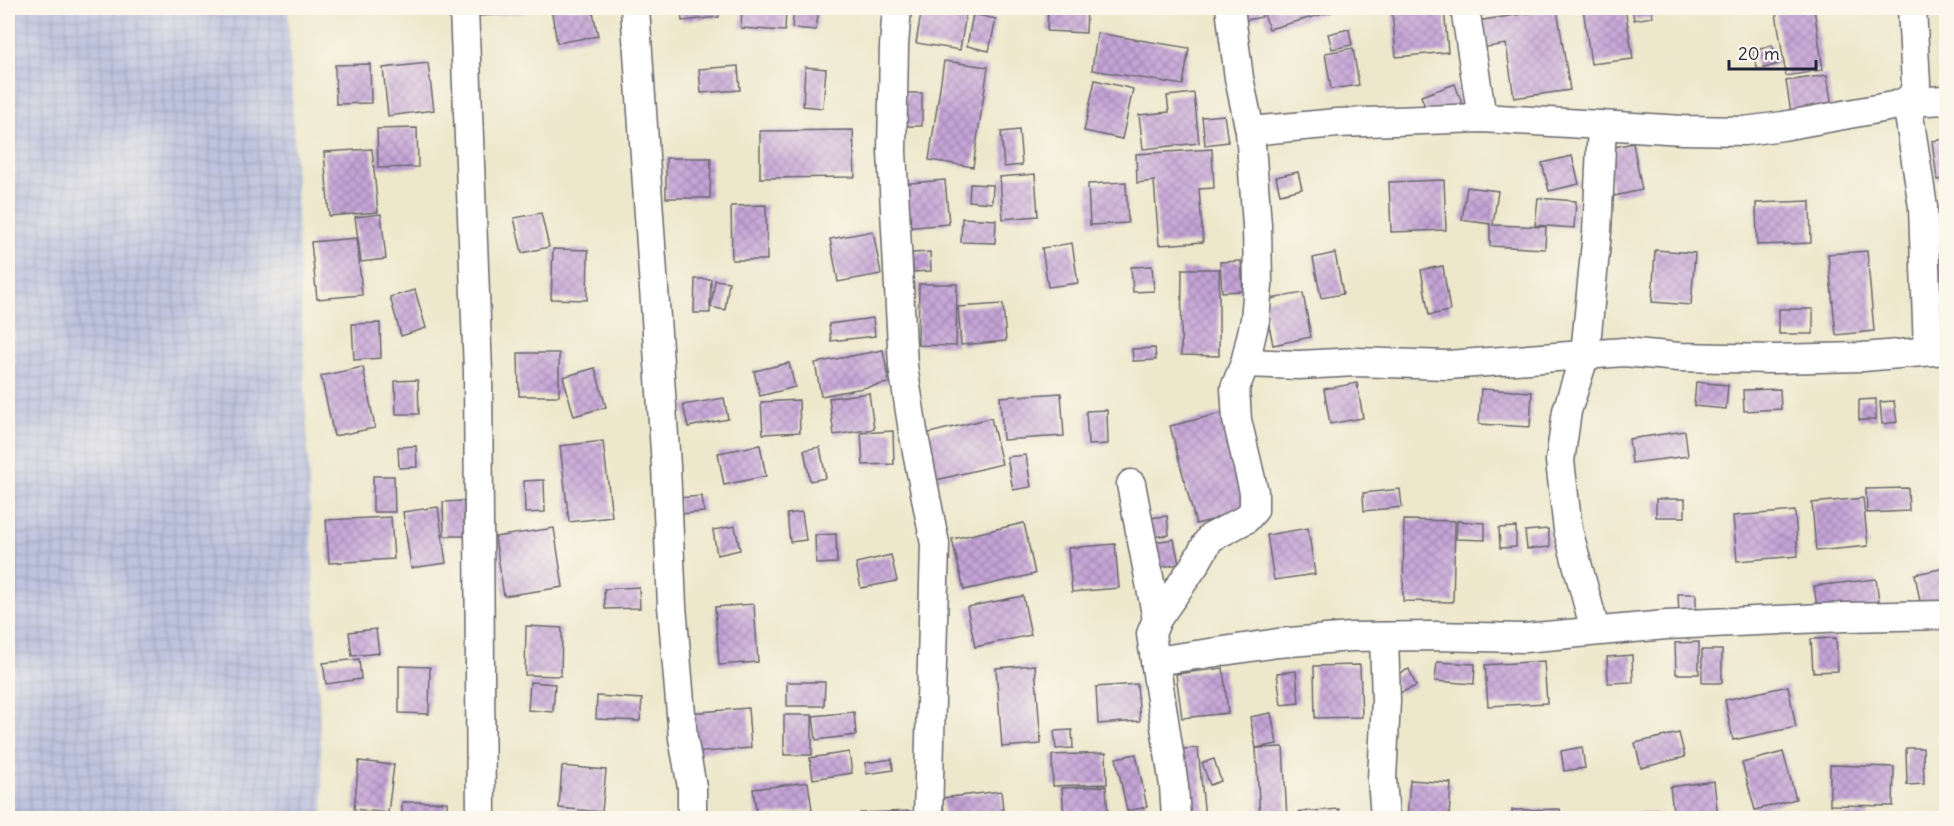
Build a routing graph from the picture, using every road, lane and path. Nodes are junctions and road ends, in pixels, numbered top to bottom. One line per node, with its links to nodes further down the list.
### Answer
1 (464, 8): 21 (street)
2 (635, 8): 22 (street)
3 (897, 8): 23 (street)
4 (1230, 8): 11 (street)
5 (1465, 8): 9 (street)
6 (1912, 8): 8 (street)
7 (1947, 100): 8 (street)
8 (1907, 102): 10 (street); 12 (street)
9 (1482, 118): 10 (street); 11 (street)
10 (1602, 125): 13 (street)
11 (1250, 131): 14 (street)
12 (1937, 351): 13 (street)
13 (1585, 354): 14 (street); 18 (street)
14 (1245, 363): 17 (street)
15 (1131, 484): 17 (street)
16 (1947, 615): 18 (street)
17 (1157, 619): 20 (street)
18 (1595, 630): 19 (street)
19 (1384, 637): 20 (street); 25 (street)
20 (1155, 662): 24 (street)
21 (481, 819)
22 (692, 819)
23 (928, 819)
24 (1176, 819)
25 (1385, 819)

